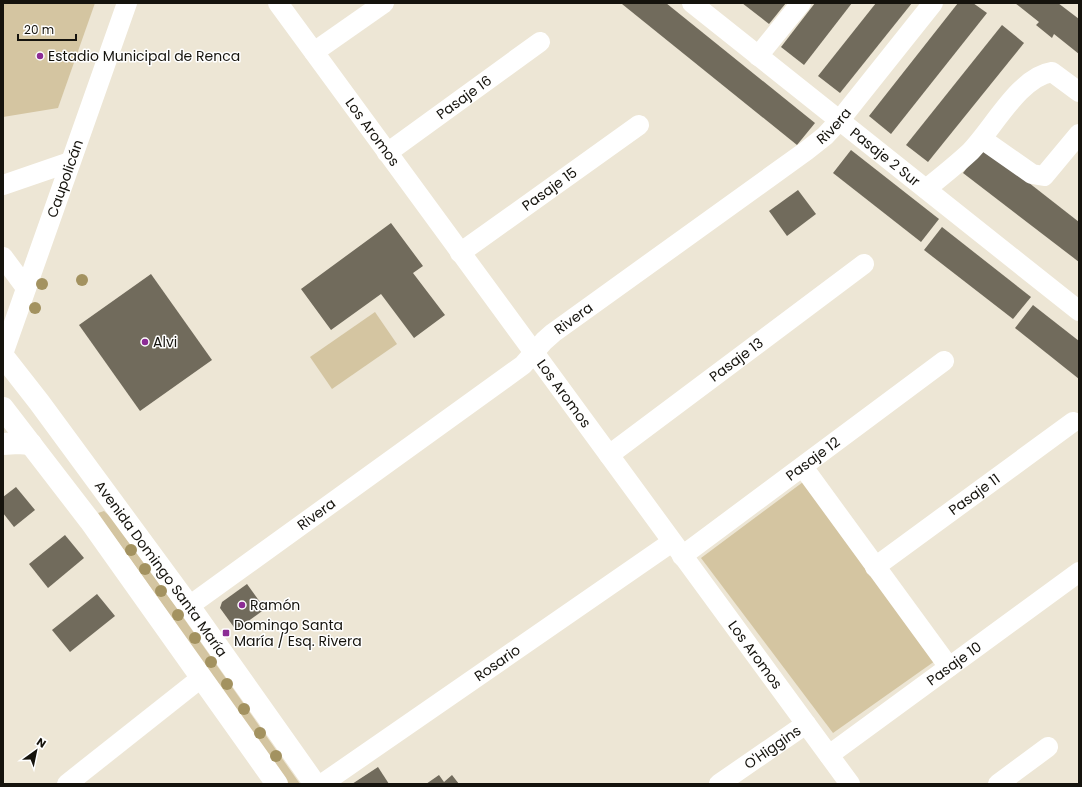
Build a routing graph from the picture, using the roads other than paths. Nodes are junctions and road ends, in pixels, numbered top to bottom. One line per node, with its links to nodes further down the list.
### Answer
1 (127, 3): 16 (street, Caupolicán)
2 (278, 3): 8 (street, Los Aromos)
3 (384, 3): 8 (street)
4 (692, 3): 9 (street, Pasaje 2 Sur)
5 (801, 3): 9 (street)
6 (933, 3): 11 (street, Rivera)
7 (540, 42): 15 (street, Pasaje 16)
8 (314, 52): 15 (street, Los Aromos)
9 (758, 56): 11 (street, Pasaje 2 Sur)
10 (1079, 92): 14 (street)
11 (840, 121): 18 (street, Pasaje 2 Sur); 24 (street, Rivera)
12 (639, 124): 19 (street, Pasaje 15)
13 (1079, 134): 14 (street)
14 (982, 139): 18 (street)
15 (387, 153): 19 (street, Los Aromos)
16 (70, 162): 17 (street); 22 (street, Caupolicán)
17 (3, 184)
18 (926, 189): 23 (street, Pasaje 2 Sur)
19 (460, 253): 24 (street, Los Aromos)
20 (3, 257): 22 (street)
21 (864, 264): 33 (street, Pasaje 13)
22 (26, 288): 25 (street, Caupolicán)
23 (1079, 311)
24 (534, 352): 33 (street, Los Aromos); 38 (street, Rivera)
25 (3, 355): 28 (main road, Avenida Domingo Santa María)
26 (944, 362): 34 (street, Pasaje 12)
27 (3, 395): 28 (main road)
28 (39, 402): 38 (main road, Avenida Domingo Santa María)
29 (3, 408): 32 (main road, Avenida Domingo Santa María)
30 (1073, 422): 36 (street, Pasaje 11)
31 (3, 444): 32 (main road)
32 (31, 444): 40 (main road, Avenida Domingo Santa María)
33 (609, 455): 35 (street, Los Aromos)
34 (802, 467): 35 (street, Pasaje 12); 36 (street)
35 (677, 549): 41 (street, Los Aromos); 47 (street, Rosario)
36 (875, 567): 39 (street)
37 (1079, 572): 39 (street, Pasaje 10)
38 (189, 606): 46 (main road, Avenida Domingo Santa María)
39 (949, 667): 43 (street, Pasaje 10)
40 (201, 678): 44 (street); 45 (main road, Avenida Domingo Santa María)
41 (806, 724): 43 (street, Los Aromos); 48 (street, O'Higgins)
42 (1048, 747): 50 (street)
43 (829, 755): 49 (street, Los Aromos)
44 (67, 784)
45 (277, 784)
46 (315, 784)
47 (322, 784)
48 (719, 784)
49 (850, 784)
50 (998, 784)

